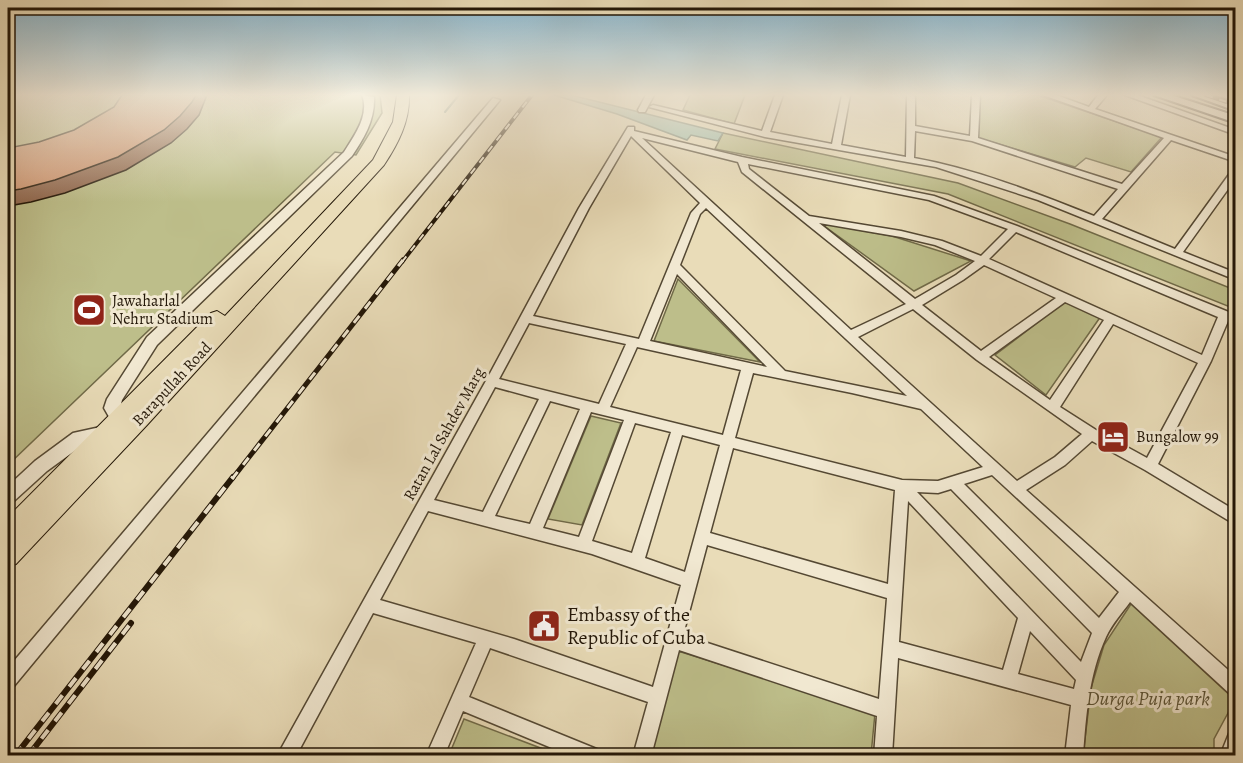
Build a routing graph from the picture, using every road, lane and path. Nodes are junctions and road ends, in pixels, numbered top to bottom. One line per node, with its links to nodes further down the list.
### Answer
1 (363, 131): 51 (street)
2 (383, 131): 25 (highway)
3 (397, 131): 25 (highway)
4 (470, 131): 80 (street)
5 (631, 131): 18 (street); 24 (street); 35 (street, Ratan Lal Sahdev Marg)
6 (751, 131): 13 (street)
7 (766, 131): 13 (street)
8 (839, 131): 16 (street)
9 (910, 131): 17 (street)
10 (925, 131): 15 (street)
11 (974, 131): 15 (street)
12 (1150, 131): 14 (street)
13 (765, 134): 16 (street)
14 (1169, 137): 19 (street); 23 (street)
15 (974, 139): 23 (street)
16 (836, 147): 17 (street)
17 (910, 159): 27 (street)
18 (742, 160): 20 (street); 22 (street)
19 (1236, 160)
20 (773, 166): 22 (street); 28 (street)
21 (1236, 171): 29 (street)
22 (766, 186): 26 (street)
23 (1124, 188): 27 (street)
24 (705, 203): 31 (street); 38 (street)
25 (328, 208): 51 (highway, Barapullah Road); 68 (highway, Barapullah Road)
26 (808, 219): 30 (street); 34 (street)
27 (1096, 220): 29 (street)
28 (1014, 228): 30 (street); 36 (street)
29 (1177, 253): 32 (street)
30 (984, 261): 33 (street); 34 (street)
31 (675, 266): 39 (street); 43 (street)
32 (1236, 276)
33 (1064, 297): 37 (street); 40 (street)
34 (913, 304): 38 (street); 40 (street)
35 (526, 318): 39 (street); 44 (street, Ratan Lal Sahdev Marg)
36 (1230, 318): 41 (street)
37 (1111, 319): 41 (street); 48 (street)
38 (849, 336): 47 (street)
39 (638, 343): 42 (street); 49 (street)
40 (981, 357): 48 (street)
41 (1205, 361): 55 (street)
42 (748, 368): 43 (street); 54 (street)
43 (782, 375): 47 (street)
44 (492, 382): 45 (street); 61 (street, Ratan Lal Sahdev Marg)
45 (546, 396): 46 (street); 63 (street)
46 (587, 406): 49 (street); 65 (street)
47 (925, 406): 56 (street)
48 (1052, 408): 53 (street)
49 (602, 410): 50 (street)
50 (632, 418): 52 (street); 67 (street)
51 (112, 425): 60 (street); 64 (highway, Barapullah Road)
52 (678, 429): 54 (street); 69 (street)
53 (1091, 434): 55 (street); 59 (street)
54 (728, 442): 58 (street); 66 (street)
55 (1150, 466): 62 (street)
56 (994, 469): 57 (street); 59 (street)
57 (952, 482): 58 (street); 75 (street)
58 (902, 486): 72 (street); 74 (street)
59 (1016, 489): 71 (street)
60 (8, 496)
61 (425, 504): 63 (street); 73 (street, Ratan Lal Sahdev Marg)
62 (1236, 519)
63 (486, 520): 65 (street)
64 (8, 532)
65 (534, 532): 67 (street)
66 (703, 537): 70 (street); 72 (street)
67 (583, 545): 69 (street)
68 (8, 556)
69 (637, 561): 70 (street)
70 (690, 581): 77 (street)
71 (1128, 592): 75 (street); 82 (street)
72 (893, 593): 78 (street)
73 (369, 604): 76 (street); 88 (street, Ratan Lal Sahdev Marg)
74 (1026, 616): 79 (street); 81 (street)
75 (1101, 631): 79 (street)
76 (486, 638): 83 (street); 85 (street)
77 (674, 640): 83 (street); 86 (street)
78 (890, 648): 81 (street); 86 (street)
79 (1085, 678): 84 (street)
80 (8, 680)
81 (1008, 680): 84 (street)
82 (1236, 688)
83 (658, 697): 91 (street)
84 (1081, 699): 93 (street)
85 (459, 701): 89 (street); 90 (street)
86 (886, 710): 92 (street)
87 (1236, 737): 94 (street)
88 (286, 756)
89 (435, 756)
90 (593, 756)
91 (642, 756)
92 (883, 756)
93 (1074, 756)
94 (1229, 756)

